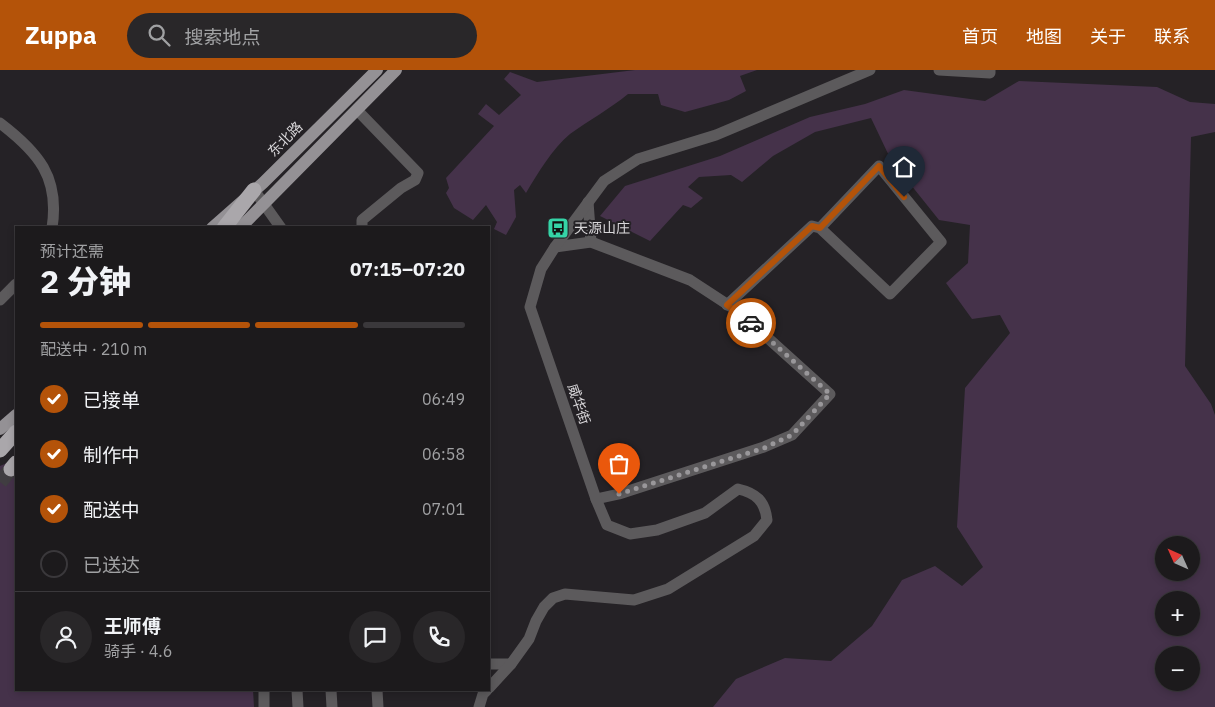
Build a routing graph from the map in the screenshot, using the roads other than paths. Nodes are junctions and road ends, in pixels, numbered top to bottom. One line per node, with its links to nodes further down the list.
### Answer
1 (377, 70): 8 (main road, 东北路)
2 (396, 70): 6 (main road)
3 (870, 70): 9 (street, 威华街)
4 (940, 70): 5 (street)
5 (990, 70)
6 (357, 110): 10 (main road); 15 (street)
7 (0, 123): 11 (street)
8 (254, 190): 10 (street); 12 (main road, 东北路); 13 (highway)
9 (588, 202): 17 (street); 18 (street, 威华街)
10 (264, 204): 13 (main road); 14 (street)
11 (52, 226)
12 (214, 226)
13 (231, 226)
14 (280, 226)
15 (362, 226)
16 (820, 228): 16 (street); 21 (street)
17 (591, 242): 18 (street); 21 (street)
18 (555, 247): 26 (street, 威华街)
19 (15, 285): 20 (street)
20 (0, 300)
21 (727, 305): 26 (street)
22 (15, 417): 23 (main road)
23 (0, 429)
24 (15, 435): 25 (highway)
25 (0, 448)
26 (596, 499): 28 (street, 威华街)
27 (490, 664): 28 (street)
28 (511, 664): 29 (street, 威华街)
29 (490, 686)
30 (264, 691): 35 (street)
31 (297, 691): 36 (street)
32 (331, 691): 37 (street)
33 (377, 691): 38 (street)
34 (485, 691): 39 (street, 威华街)
35 (264, 707)
36 (298, 707)
37 (332, 707)
38 (378, 707)
39 (479, 707)

